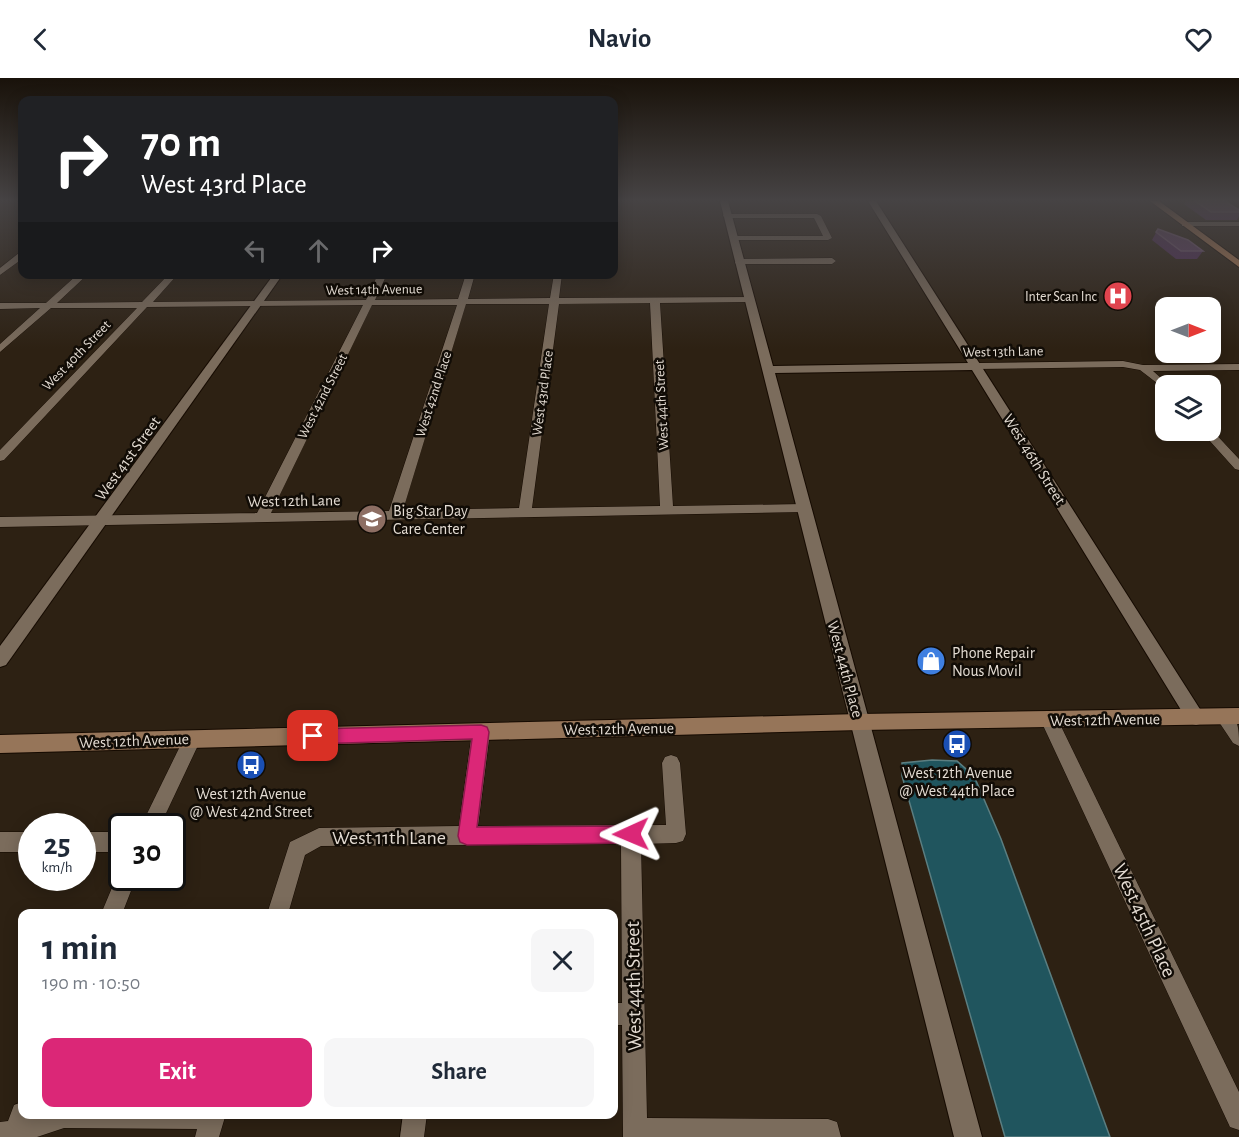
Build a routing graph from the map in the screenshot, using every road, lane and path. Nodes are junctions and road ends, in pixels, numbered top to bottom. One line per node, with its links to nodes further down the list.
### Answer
1 (736, 250): 5 (street, West 44th Place)
2 (903, 250): 25 (street, West 46th Street)
3 (1221, 250): 7 (main road)
4 (18, 258): 8 (street)
5 (739, 261): 6 (street); 15 (street, West 44th Place)
6 (832, 261)
7 (1239, 264)
8 (0, 272)
9 (79, 279): 23 (street)
10 (169, 279): 21 (street, West 40th Street)
11 (276, 279): 20 (street, West 41st Street)
12 (381, 279): 19 (street, West 42nd Street)
13 (469, 279): 18 (street, West 42nd Place)
14 (557, 279): 17 (street, West 43rd Place)
15 (749, 299): 16 (street, West 14th Avenue); 28 (street, West 44th Place)
16 (655, 300): 17 (street, West 14th Avenue); 34 (street, West 44th Street)
17 (555, 301): 18 (street, West 14th Avenue); 35 (street, West 43rd Place)
18 (462, 302): 19 (street, West 14th Avenue); 36 (street, West 42nd Place)
19 (369, 303): 20 (street, West 14th Avenue); 37 (street, West 42nd Street)
20 (258, 304): 21 (street, West 14th Avenue); 38 (street, West 41st Street)
21 (146, 305): 23 (street, West 14th Avenue); 31 (street, West 40th Street)
22 (0, 306): 23 (street, West 14th Avenue)
23 (49, 306): 24 (street)
24 (0, 349)
25 (976, 366): 27 (street, West 13th Lane); 28 (street, West 13th Lane); 42 (street, West 46th Street)
26 (1239, 367): 27 (street, West 13th Lane)
27 (1143, 368): 29 (street)
28 (768, 370): 33 (street, West 44th Place)
29 (1155, 378)
30 (1216, 441): 32 (street)
31 (0, 457)
32 (1239, 466)
33 (804, 508): 34 (street, West 12th Lane); 44 (street, West 44th Place)
34 (667, 510): 35 (street, West 12th Lane)
35 (525, 512): 36 (street, West 12th Lane)
36 (395, 514): 37 (street, West 12th Lane)
37 (262, 517): 38 (street, West 12th Lane)
38 (102, 520): 39 (street, West 12th Lane); 40 (street, West 41st Street)
39 (0, 522)
40 (0, 660)
41 (1232, 716): 42 (main road, West 12th Avenue); 46 (street)
42 (1196, 717): 43 (main road, West 12th Avenue)
43 (1050, 721): 44 (main road, West 12th Avenue); 59 (street, West 45th Place)
44 (860, 722): 45 (main road, West 12th Avenue); 68 (street, West 44th Place)
45 (481, 732): 47 (main road, West 12th Avenue); 52 (street)
46 (1239, 738)
47 (192, 739): 48 (main road, West 12th Avenue); 50 (street)
48 (0, 744)
49 (671, 763): 51 (street, West 11th Lane)
50 (156, 813)
51 (631, 834): 52 (street, West 11th Lane); 58 (street, West 44th Street)
52 (467, 836): 57 (street, West 11th Lane)
53 (0, 842): 54 (street)
54 (18, 842)
55 (121, 891): 56 (street)
56 (113, 909)
57 (278, 909)
58 (624, 1014): 65 (street, West 44th Street)
59 (1239, 1118)
60 (52, 1119): 64 (street)
61 (127, 1119): 63 (street)
62 (414, 1119): 67 (street)
63 (211, 1123)
64 (13, 1129)
65 (635, 1133): 66 (street)
66 (829, 1134)
67 (412, 1137)
68 (968, 1137)

